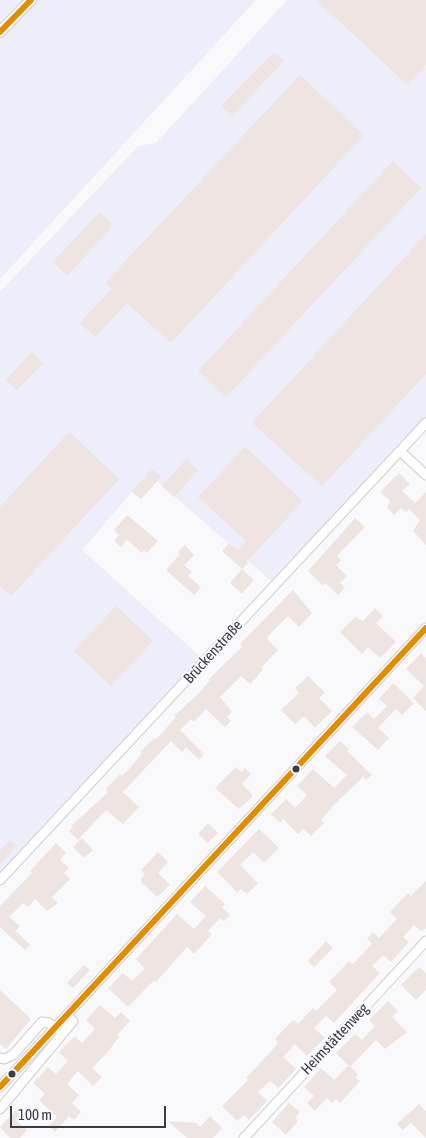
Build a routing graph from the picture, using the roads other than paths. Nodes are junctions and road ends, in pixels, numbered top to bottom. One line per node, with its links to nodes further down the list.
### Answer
1 (31, 0): 2 (street)
2 (0, 32)
3 (426, 422): 4 (street, Brückenstraße)
4 (400, 451): 5 (street); 7 (street, Brückenstraße)
5 (426, 475)
6 (426, 628): 9 (street)
7 (0, 880)
8 (426, 941): 14 (street, Heimstättenweg)
9 (67, 1016): 10 (street); 13 (street)
10 (55, 1028): 11 (street); 12 (street)
11 (0, 1058)
12 (0, 1087)
13 (0, 1109)
14 (244, 1138)

